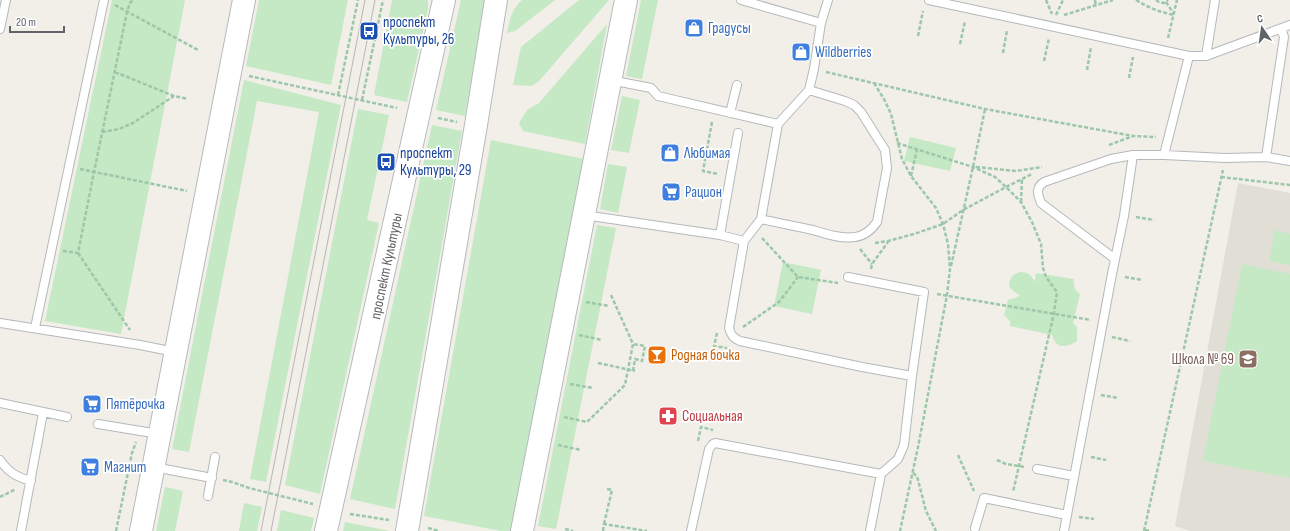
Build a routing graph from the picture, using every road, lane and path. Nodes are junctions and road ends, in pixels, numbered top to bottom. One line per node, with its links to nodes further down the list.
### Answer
1 (6, 0): 31 (lane)
2 (133, 0): 25 (path)
3 (244, 0): 122 (street)
4 (358, 0): 52 (path)
5 (383, 0): 55 (path)
6 (444, 0): 160 (street, проспект Культуры)
7 (626, 0): 48 (street)
8 (741, 0): 18 (lane)
9 (828, 0): 28 (lane)
10 (929, 0): 24 (lane)
11 (1046, 0): 22 (path)
12 (1095, 0): 22 (path)
13 (1113, 0): 22 (path)
14 (1136, 0): 26 (path)
15 (1156, 0): 19 (path)
16 (1177, 0): 26 (path)
17 (1215, 0): 41 (lane)
18 (753, 1): 28 (lane)
19 (1167, 1): 26 (path)
20 (108, 2): 25 (path); 75 (lane)
21 (499, 4): 154 (street)
22 (1096, 6)
23 (924, 7): 34 (path)
24 (968, 8): 27 (lane); 35 (path)
25 (127, 12): 37 (path); 45 (path)
26 (1174, 15): 38 (path)
27 (1010, 17): 30 (lane); 39 (path)
28 (821, 23): 43 (lane)
29 (1290, 25): 32 (lane)
30 (1052, 26): 33 (lane); 42 (path)
31 (0, 29)
32 (1281, 29): 41 (lane); 72 (lane)
33 (1094, 35): 36 (lane); 44 (path)
34 (918, 36)
35 (960, 44)
36 (1136, 44): 38 (lane); 47 (path)
37 (198, 50)
38 (1166, 51): 40 (lane)
39 (1002, 53)
40 (1189, 56): 41 (lane); 66 (lane)
41 (1206, 56)
42 (1044, 61)
43 (814, 69): 49 (path); 51 (lane)
44 (1087, 70)
45 (115, 72): 53 (path); 63 (path)
46 (245, 75): 52 (path)
47 (1129, 78)
48 (610, 80): 58 (lane); 87 (street)
49 (874, 83): 57 (path); 67 (path)
50 (737, 85): 59 (lane)
51 (808, 90): 62 (lane); 89 (lane)
52 (338, 95): 55 (path)
53 (174, 96): 54 (path); 63 (path)
54 (188, 99)
55 (362, 100): 56 (path)
56 (397, 108)
57 (985, 109): 65 (path); 76 (path)
58 (714, 110): 59 (lane); 78 (path)
59 (730, 113): 62 (lane)
60 (434, 117): 61 (path)
61 (463, 123)
62 (778, 124): 89 (lane)
63 (102, 132): 77 (path)
64 (738, 133): 78 (lane)
65 (1134, 136): 66 (path); 68 (path)
66 (1168, 137): 71 (lane)
67 (899, 143): 69 (path); 79 (path)
68 (1105, 146)
69 (917, 149): 76 (path); 79 (path)
70 (1133, 155): 71 (lane); 88 (lane); 100 (lane)
71 (1164, 155): 73 (lane)
72 (1266, 157): 73 (lane); 74 (lane)
73 (1225, 158): 80 (path)
74 (1290, 162)
75 (68, 166): 77 (path); 98 (lane)
76 (973, 167): 81 (path); 83 (path); 86 (path)
77 (94, 172): 84 (path); 99 (path)
78 (731, 176): 93 (lane)
79 (911, 176): 91 (path)
80 (1221, 177): 82 (path); 157 (path)
81 (1022, 179): 83 (path); 85 (path)
82 (1290, 185)
83 (1006, 187): 85 (path); 86 (path)
84 (188, 191)
85 (1021, 202): 111 (path)
86 (963, 210): 91 (path); 102 (path)
87 (583, 215): 93 (lane); 128 (street)
88 (1124, 216): 90 (path); 100 (lane)
89 (761, 219): 92 (lane)
90 (1154, 220)
91 (943, 224): 95 (path); 102 (path)
92 (753, 229): 94 (lane); 104 (path)
93 (720, 235): 94 (lane)
94 (744, 241): 116 (lane)
95 (888, 241): 96 (path); 101 (path)
96 (872, 243)
97 (856, 245): 101 (path)
98 (51, 248): 99 (path); 114 (lane)
99 (78, 253): 120 (path)
100 (1115, 259): 103 (lane)
101 (872, 264): 107 (path)
102 (950, 269): 110 (path)
103 (1112, 274): 106 (path); 112 (lane)
104 (798, 277): 105 (path); 116 (path)
105 (848, 277): 107 (lane)
106 (1142, 280)
107 (868, 281): 108 (lane)
108 (924, 292): 110 (path); 125 (lane)
109 (611, 295): 119 (path)
110 (947, 295): 111 (path); 141 (path)
111 (1054, 313): 112 (path); 139 (path)
112 (1103, 322): 117 (lane)
113 (0, 323): 114 (lane)
114 (35, 328): 120 (lane)
115 (717, 330): 121 (path)
116 (731, 335): 125 (lane)
117 (1101, 335): 118 (path); 143 (lane)
118 (1130, 341)
119 (634, 344): 124 (path); 124 (path)
120 (140, 345): 122 (lane)
121 (730, 349)
122 (176, 353): 132 (street)
123 (598, 363): 124 (path)
124 (628, 370): 128 (path)
125 (912, 376): 142 (lane)
126 (0, 404): 127 (lane)
127 (44, 412): 129 (lane); 145 (lane)
128 (545, 414): 162 (street)
129 (67, 418)
130 (98, 424): 132 (lane)
131 (716, 430): 133 (path)
132 (159, 434): 138 (street)
133 (698, 442)
134 (958, 455): 148 (path)
135 (215, 457): 144 (lane)
136 (0, 460): 145 (lane)
137 (996, 460): 139 (path)
138 (153, 466): 144 (lane); 159 (street)
139 (1019, 466): 140 (path); 149 (path)
140 (1037, 469): 143 (lane)
141 (913, 473): 168 (path); 169 (path)
142 (882, 474): 166 (lane); 167 (lane)
143 (1074, 476): 152 (lane)
144 (212, 478): 147 (lane); 150 (path)
145 (31, 481): 158 (lane)
146 (607, 489): 153 (path)
147 (208, 496)
148 (984, 498): 149 (lane); 155 (lane)
149 (1012, 504): 152 (lane)
150 (317, 505)
151 (346, 513): 154 (path)
152 (1067, 515): 170 (lane)
153 (604, 524): 164 (path); 165 (path)
154 (408, 527): 161 (path)
155 (975, 528)
156 (566, 529): 163 (path)
157 (1144, 530): 171 (path)
158 (21, 531)
159 (141, 531)
160 (326, 531)
161 (437, 531)
162 (522, 531)
163 (573, 531)
164 (604, 531)
165 (647, 531)
166 (691, 531)
167 (870, 531)
168 (900, 531)
169 (936, 531)
170 (1064, 531)
171 (1151, 531)

